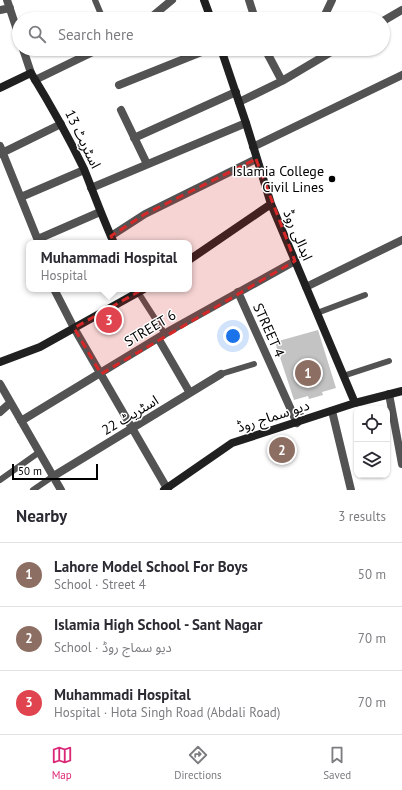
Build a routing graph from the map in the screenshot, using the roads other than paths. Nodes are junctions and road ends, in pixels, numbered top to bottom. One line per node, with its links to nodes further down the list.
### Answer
1 (95, 0): 9 (lane)
2 (172, 0): 10 (street)
3 (204, 0): 11 (street)
4 (249, 0): 12 (street)
5 (332, 0): 13 (street)
6 (8, 2): 7 (street); 14 (street)
7 (0, 10)
8 (402, 10): 15 (street)
9 (100, 12)
10 (157, 12)
11 (208, 12)
12 (253, 12)
13 (326, 12)
14 (12, 14)
15 (390, 17)
16 (26, 56): 23 (street, اسٹریٹ 13)
17 (82, 56): 23 (street)
18 (192, 56): 25 (street)
19 (223, 56): 27 (street, ابدالی روڈ)
20 (268, 56): 24 (street)
21 (324, 56): 24 (street)
22 (402, 75): 33 (street)
23 (33, 76): 26 (street); 31 (street, اسٹریٹ 13)
24 (282, 81): 28 (street)
25 (120, 85)
26 (0, 88)
27 (236, 92): 28 (street, ابدالی روڈ); 32 (street)
28 (239, 102): 30 (street, ابدالی روڈ)
29 (121, 110): 32 (street)
30 (246, 123): 33 (street, ابدالی روڈ); 36 (street)
31 (61, 124): 34 (street); 37 (street, اسٹریٹ 13)
32 (134, 138): 36 (street)
33 (253, 147): 35 (street, ابدالی روڈ)
34 (1, 150): 39 (street)
35 (256, 159): 40 (street, ابدالی روڈ); 44 (street)
36 (147, 164): 38 (street)
37 (84, 170): 38 (street, اسٹریٹ 13); 39 (street)
38 (91, 188): 41 (street, اسٹریٹ 13)
39 (21, 197): 42 (street)
40 (271, 204): 46 (street); 47 (street, ابدالی روڈ)
41 (100, 212): 43 (street); 44 (street, اسٹریٹ 13)
42 (38, 240)
43 (40, 240)
44 (113, 240)
45 (402, 240): 48 (street)
46 (192, 258)
47 (295, 261): 48 (street, ابدالی روڈ); 52 (street, STREET 6)
48 (306, 287): 54 (street, ابدالی روڈ)
49 (56, 292): 55 (street)
50 (136, 292): 55 (street)
51 (140, 292): 56 (lane)
52 (238, 292): 56 (street, STREET 6); 72 (street, STREET 4)
53 (365, 295): 54 (lane)
54 (317, 313): 62 (street, ابدالی روڈ)
55 (74, 328): 58 (street); 60 (street)
56 (161, 336): 60 (street, STREET 6); 65 (street)
57 (389, 360): 62 (lane)
58 (0, 362)
59 (254, 364): 61 (lane)
60 (101, 374): 71 (street, STREET 6); 73 (street)
61 (221, 374): 65 (street, اسٹریٹ 22)
62 (343, 376): 68 (street, ابدالی روڈ)
63 (0, 384): 67 (street)
64 (402, 390): 66 (street, دیو سماج روڈ)
65 (190, 393): 73 (street, اسٹریٹ 22)
66 (389, 394): 68 (street, دیو سماج روڈ); 75 (street)
67 (10, 403): 70 (street); 71 (street)
68 (355, 403): 69 (street, دیو سماج روڈ)
69 (332, 411): 72 (street, دیو سماج روڈ); 81 (street)
70 (0, 412)
71 (21, 421): 74 (street)
72 (297, 422): 78 (street, دیو سماج روڈ)
73 (133, 428): 76 (street, اسٹریٹ 22); 78 (street)
74 (38, 453): 76 (street); 77 (lane)
75 (402, 464)
76 (52, 477): 79 (lane); 80 (street)
77 (0, 480)
78 (167, 489)
79 (32, 490)
80 (61, 490)
81 (351, 490)

